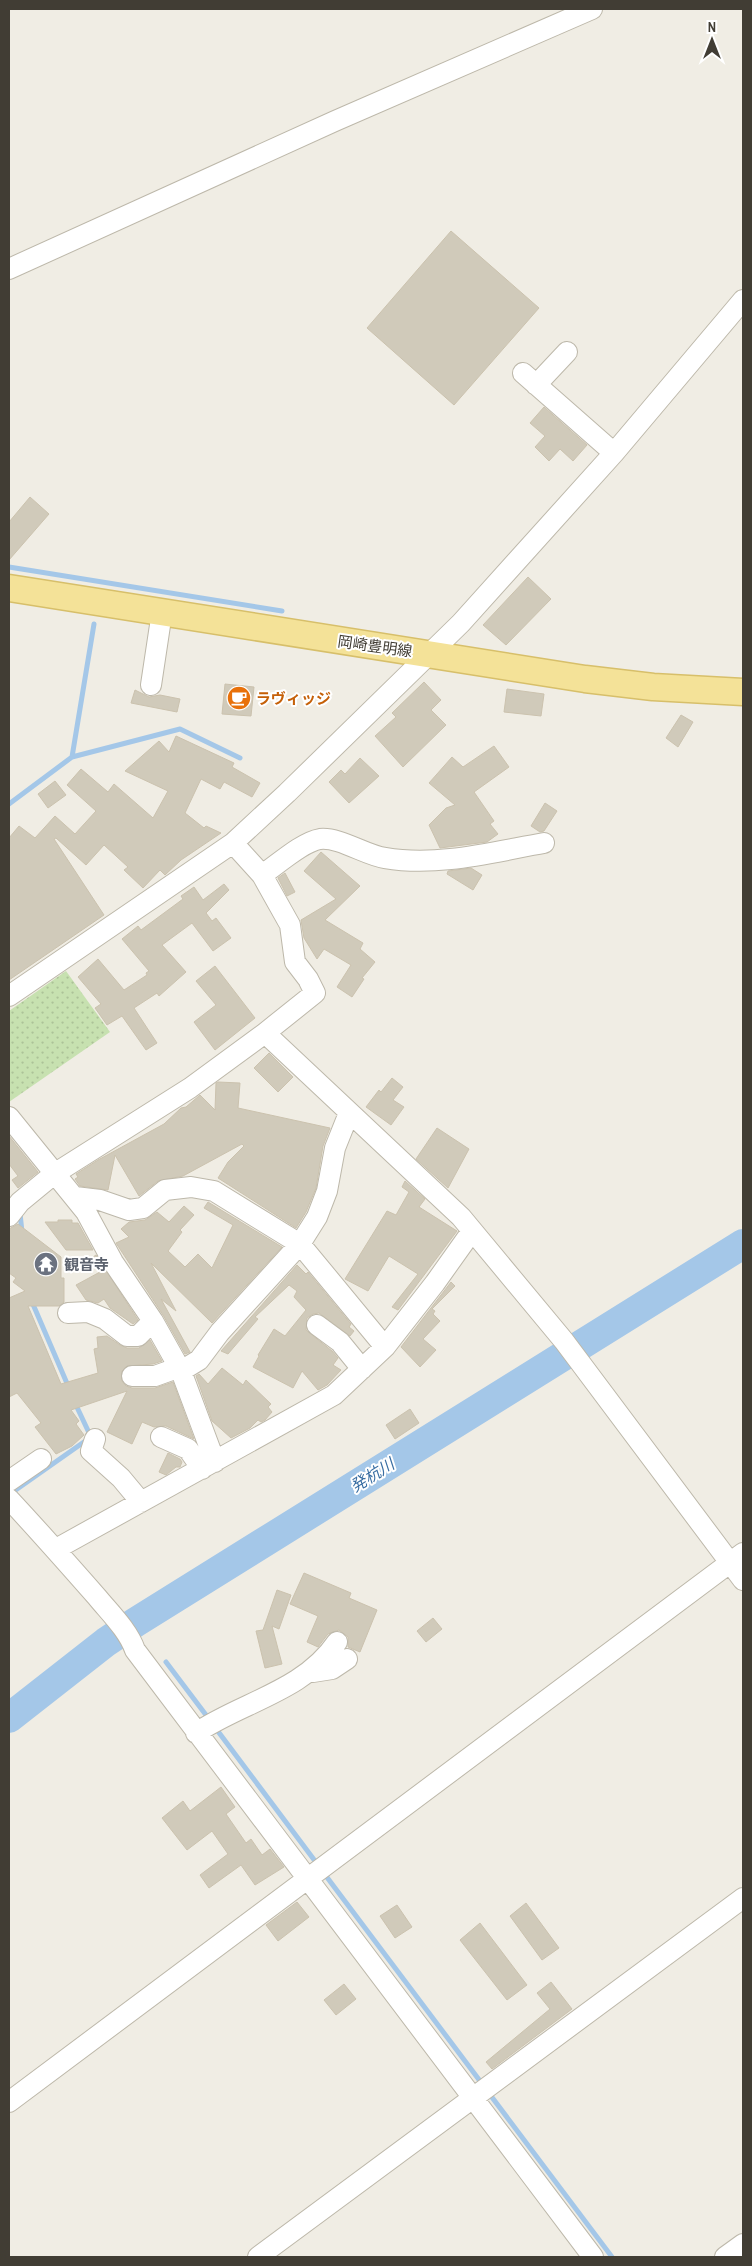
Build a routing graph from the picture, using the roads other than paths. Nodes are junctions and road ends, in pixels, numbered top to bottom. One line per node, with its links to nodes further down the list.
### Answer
1 (592, 9): 2 (street)
2 (9, 269)
3 (743, 300): 5 (street)
4 (567, 352): 5 (street)
5 (614, 453): 8 (street)
6 (9, 588): 7 (main road, 岡崎豊明線)
7 (162, 612): 8 (main road, 岡崎豊明線); 9 (street)
8 (430, 654): 10 (main road, 岡崎豊明線); 11 (street)
9 (151, 685)
10 (743, 692)
11 (233, 843): 13 (street); 14 (street)
12 (544, 843): 13 (street)
13 (262, 875): 15 (street)
14 (9, 996)
15 (265, 1033): 16 (street); 18 (street)
16 (349, 1113): 21 (street); 22 (street)
17 (9, 1117): 18 (street)
18 (54, 1174): 19 (street); 20 (street)
19 (75, 1197): 22 (street); 24 (street)
20 (9, 1216)
21 (472, 1230): 26 (street); 38 (street)
22 (300, 1244): 26 (street); 27 (street)
23 (68, 1313): 24 (street)
24 (153, 1321): 27 (street)
25 (317, 1325): 28 (street)
26 (385, 1347): 28 (street)
27 (180, 1369): 29 (street); 33 (street)
28 (362, 1369): 33 (street)
29 (132, 1376)
30 (161, 1437): 33 (street)
31 (96, 1439): 36 (street)
32 (41, 1459): 34 (street)
33 (209, 1465): 36 (street)
34 (9, 1481)
35 (9, 1499): 37 (street)
36 (141, 1502): 37 (street)
37 (56, 1549): 41 (street)
38 (737, 1558): 39 (street); 42 (street)
39 (743, 1580)
40 (342, 1651): 41 (street)
41 (208, 1726): 42 (street)
42 (311, 1878): 44 (street); 45 (street)
43 (743, 1898): 44 (street)
44 (474, 2096): 47 (street); 48 (street)
45 (9, 2102)
46 (743, 2244): 49 (street)
47 (258, 2257)
48 (593, 2257)
49 (725, 2257)

